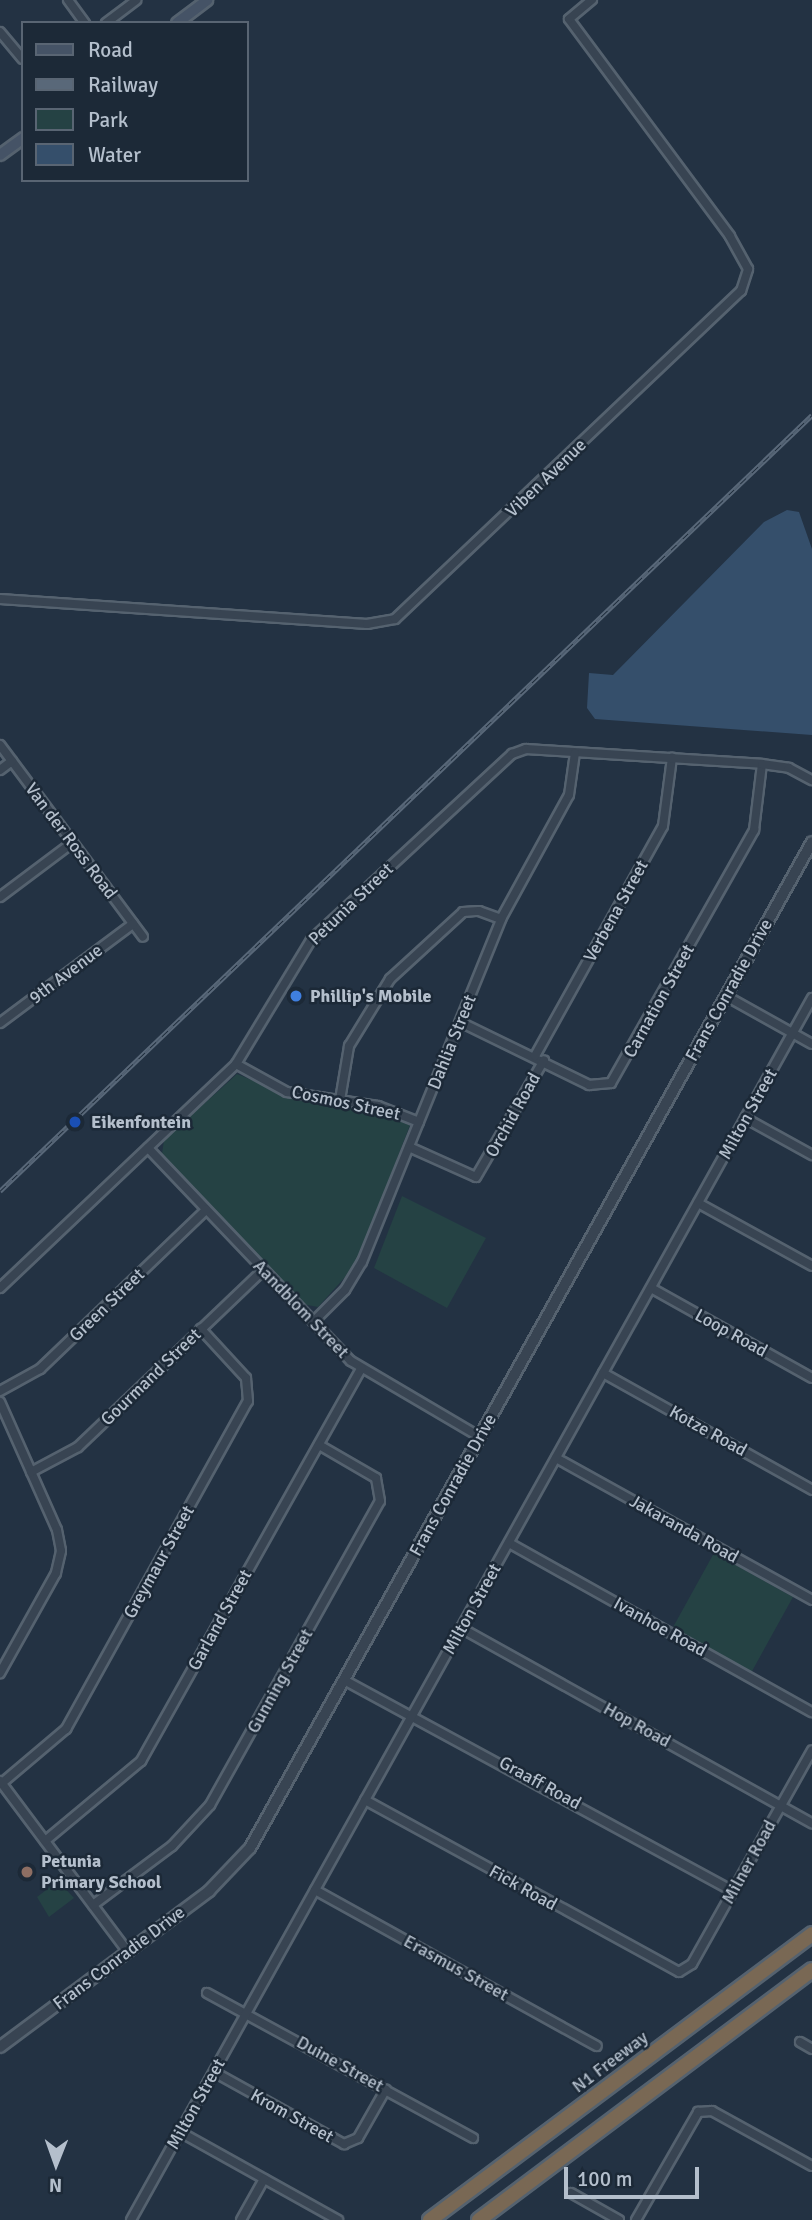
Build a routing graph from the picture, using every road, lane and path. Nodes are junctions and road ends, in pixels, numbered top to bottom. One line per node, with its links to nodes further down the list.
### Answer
1 (68, 0): 5 (street)
2 (136, 0): 6 (street)
3 (207, 0): 7 (main road)
4 (592, 0): 12 (street, Viben Avenue)
5 (84, 21)
6 (109, 21)
7 (180, 21)
8 (0, 32): 9 (street)
9 (21, 57)
10 (21, 139): 11 (main road)
11 (0, 155)
12 (0, 599)
13 (0, 745): 16 (street, Van der Ross Road)
14 (575, 753): 15 (street, Petunia Street); 23 (street, Dahlia Street); 33 (street, Petunia Street)
15 (672, 758): 17 (street, Petunia Street); 32 (street, Verbena Street)
16 (12, 761): 18 (street); 21 (street, Van der Ross Road)
17 (762, 764): 19 (street, Petunia Street); 32 (street, Carnation Street)
18 (0, 770)
19 (812, 780)
20 (812, 842): 26 (street, Frans Conradie Drive)
21 (72, 843): 22 (street); 24 (street, Van der Ross Road)
22 (0, 897)
23 (502, 919): 28 (street, Dahlia Street); 34 (street)
24 (133, 924): 25 (street, Van der Ross Road); 29 (street, 9th Avenue)
25 (143, 937)
26 (726, 996): 30 (street); 53 (street, Frans Conradie Drive)
27 (812, 998): 30 (street, Milton Street)
28 (460, 1022): 32 (street, Carnation Street); 36 (street, Dahlia Street)
29 (0, 1023)
30 (793, 1033): 31 (street); 35 (street, Milton Street)
31 (812, 1044)
32 (539, 1058): 37 (street, Orchid Road)
33 (236, 1064): 34 (street, Cosmos Street); 38 (street, Petunia Street)
34 (340, 1100): 36 (street, Cosmos Street)
35 (745, 1118): 39 (street); 40 (street, Milton Street)
36 (419, 1122): 37 (street, Dahlia Street)
37 (409, 1147): 46 (street, Dahlia Street)
38 (148, 1148): 41 (street, Aandblom Street); 44 (street, Petunia Street)
39 (812, 1155)
40 (698, 1203): 42 (street); 45 (street, Milton Street)
41 (206, 1210): 43 (street, Aandblom Street); 51 (street, Green Street)
42 (812, 1266)
43 (263, 1270): 46 (street, Aandblom Street); 47 (street, Gourmand Street)
44 (0, 1288)
45 (650, 1288): 49 (street, Milton Street); 50 (street, Loop Road)
46 (313, 1322): 48 (street, Aandblom Street)
47 (201, 1329): 56 (street, Gourmand Street); 66 (street, Greymaur Street)
48 (361, 1369): 53 (street, Aandblom Street); 54 (street, Garland Street)
49 (603, 1373): 55 (street, Milton Street); 57 (street, Kotze Road)
50 (812, 1378)
51 (0, 1391)
52 (0, 1402): 56 (street)
53 (480, 1437): 62 (street, Frans Conradie Drive)
54 (318, 1445): 70 (street, Garland Street); 73 (street, Gunning Street)
55 (556, 1458): 58 (street, Milton Street); 59 (street, Jakaranda Road)
56 (31, 1472): 61 (street)
57 (812, 1490)
58 (509, 1543): 60 (street, Milton Street); 63 (street, Ivanhoe Road)
59 (812, 1600)
60 (461, 1628): 64 (street, Milton Street); 68 (street, Hop Road)
61 (0, 1673)
62 (344, 1680): 64 (street, Graaff Road); 75 (street, Frans Conradie Drive)
63 (812, 1712)
64 (413, 1714): 67 (street, Milton Street); 72 (street, Graaff Road)
65 (812, 1750): 68 (street, Milner Road)
66 (1, 1782): 70 (street)
67 (365, 1800): 71 (street, Milton Street); 77 (street, Fick Road)
68 (781, 1805): 69 (street, Hop Road); 72 (street, Milner Road)
69 (812, 1823)
70 (45, 1840): 73 (street)
71 (315, 1890): 79 (street, Milton Street); 81 (street, Erasmus Street)
72 (733, 1891): 77 (street, Milner Road)
73 (93, 1905): 75 (street)
74 (812, 1934): 94 (highway, N1 Freeway)
75 (128, 1952): 82 (street, Frans Conradie Drive)
76 (812, 1970): 95 (highway)
77 (682, 1971)
78 (206, 1993): 79 (street, Duine Street)
79 (247, 2013): 84 (street, Milton Street); 85 (street, Duine Street)
80 (800, 2042): 83 (street)
81 (597, 2046)
82 (0, 2047)
83 (812, 2049)
84 (214, 2072): 85 (street, Krom Street); 86 (street, Milton Street)
85 (386, 2089): 87 (street, Duine Street)
86 (180, 2132): 89 (street); 91 (street, Milton Street)
87 (473, 2137)
88 (812, 2166): 97 (street)
89 (264, 2179): 92 (street); 93 (street)
90 (571, 2193): 96 (street)
91 (131, 2220)
92 (241, 2220)
93 (338, 2220)
94 (430, 2220)
95 (479, 2220)
96 (619, 2220)
97 (636, 2220)

